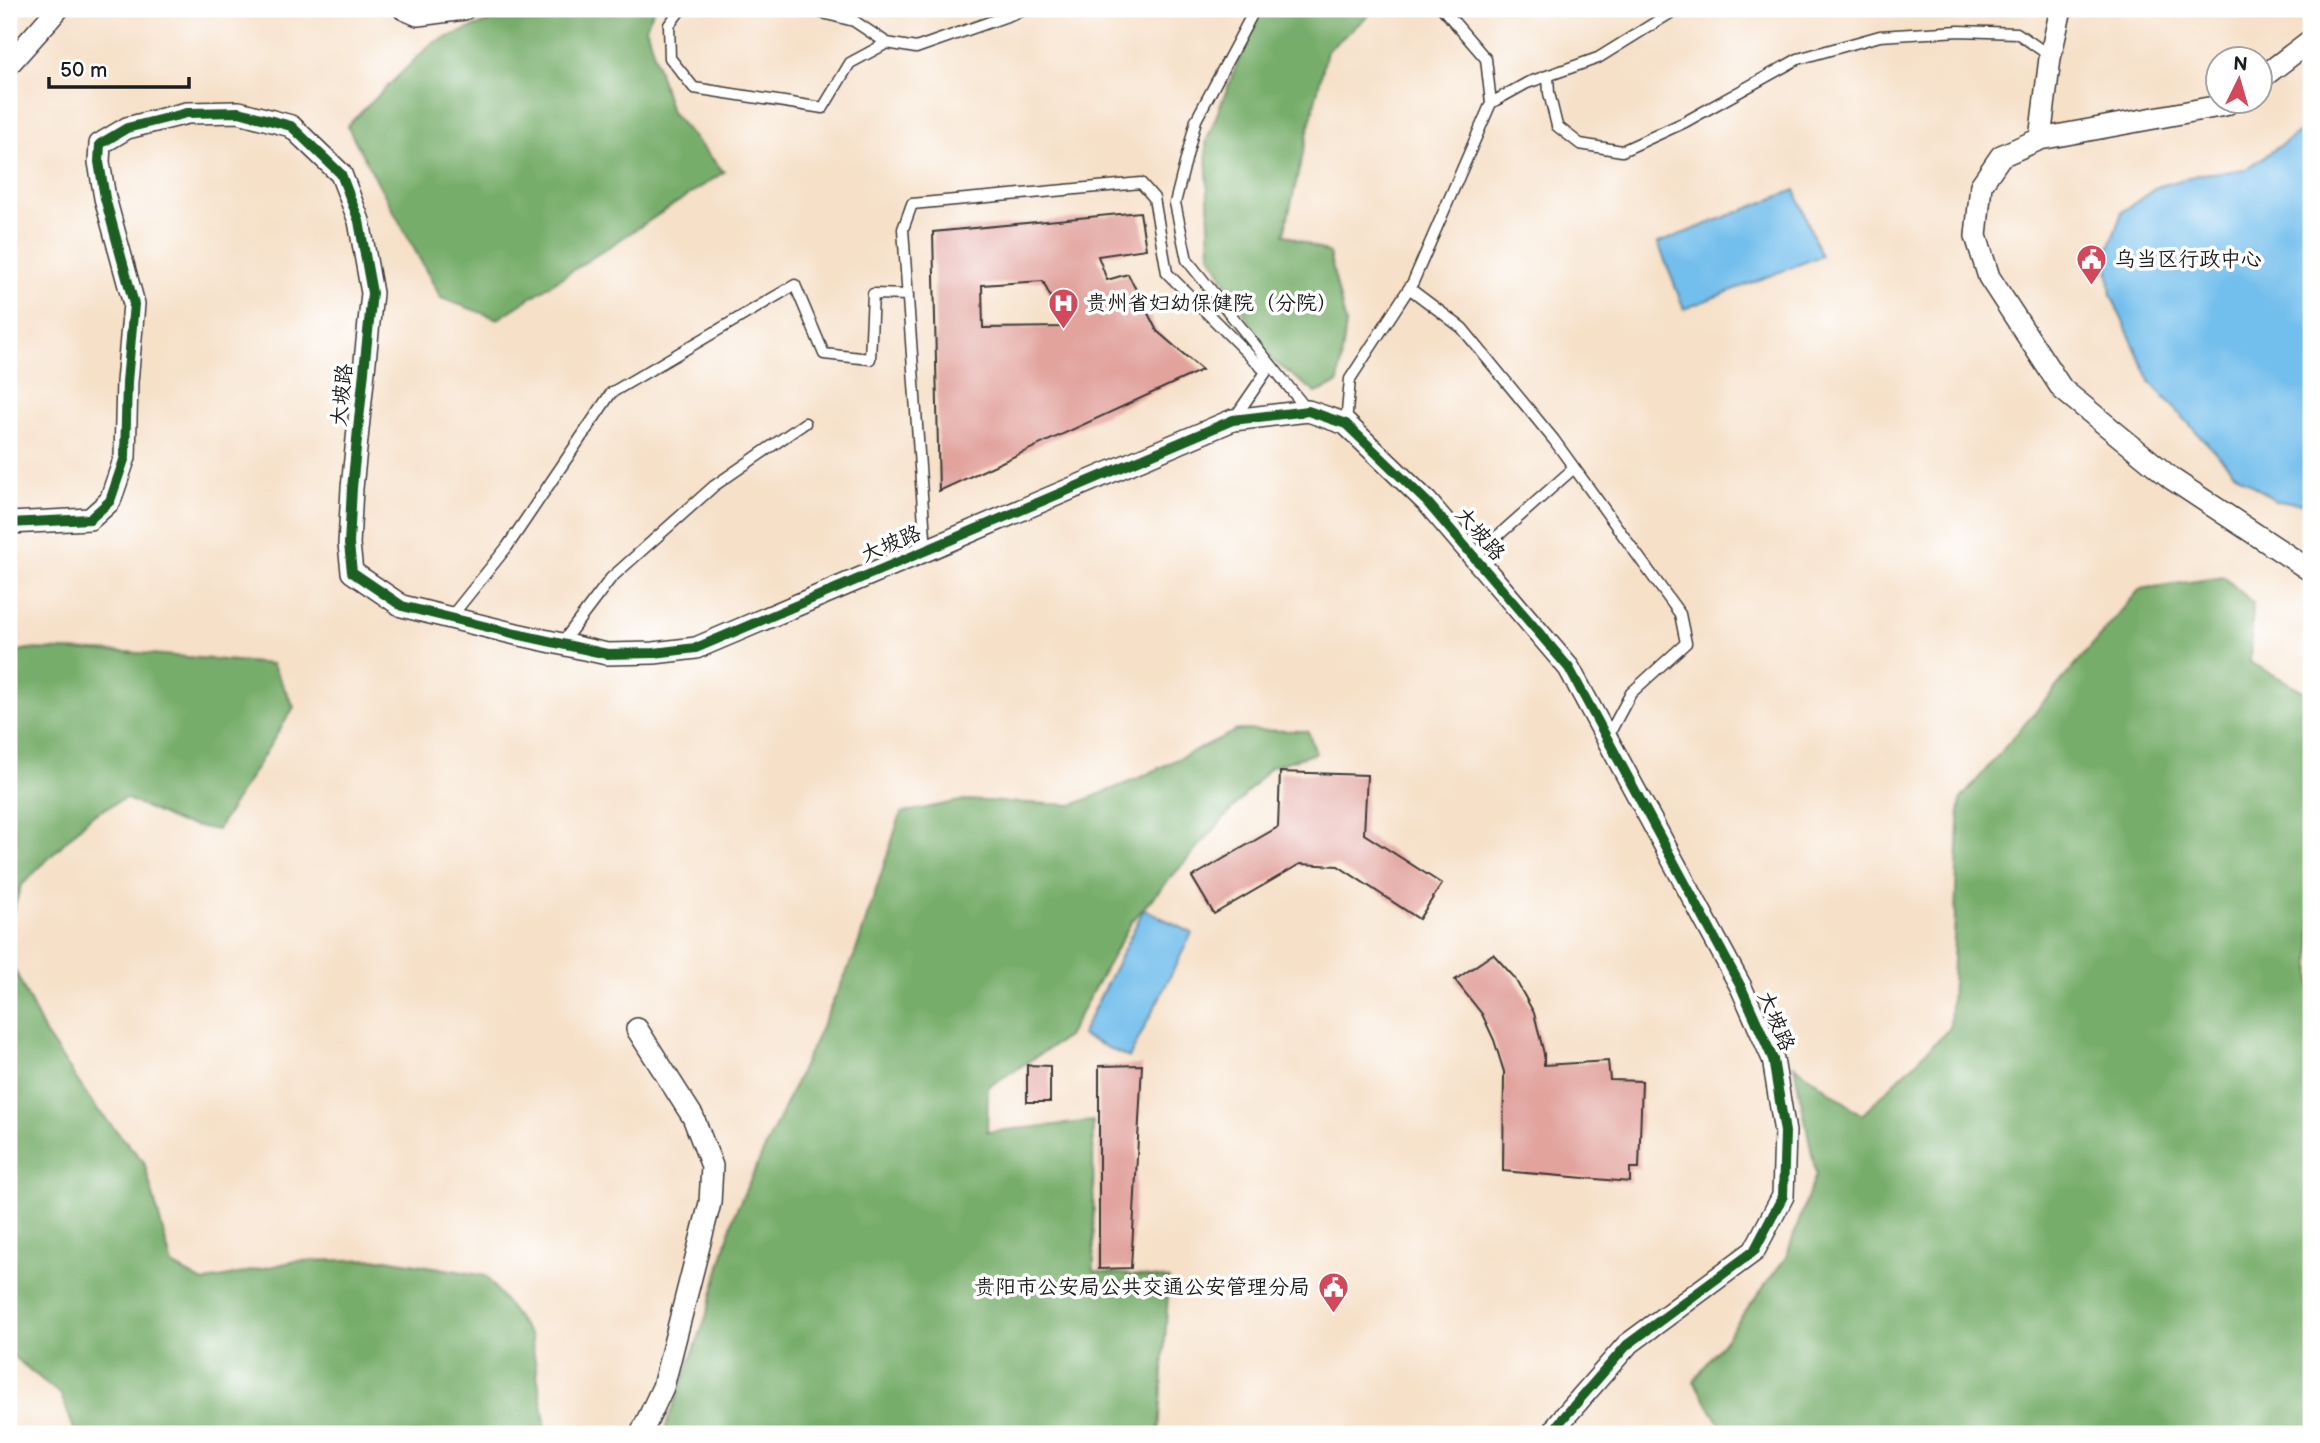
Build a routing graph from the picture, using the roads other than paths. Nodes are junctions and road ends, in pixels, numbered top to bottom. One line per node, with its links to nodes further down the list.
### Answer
1 (58, 9): 13 (street)
2 (404, 9): 3 (street)
3 (464, 9)
4 (681, 9): 12 (lane)
5 (807, 9): 12 (lane)
6 (1027, 9): 12 (lane)
7 (1255, 9): 22 (lane)
8 (1443, 9): 17 (lane)
9 (1677, 9): 16 (lane)
10 (2061, 9): 14 (street)
11 (2311, 40): 15 (street)
12 (887, 43)
13 (9, 64)
14 (2050, 64): 16 (lane); 19 (street)
15 (2274, 68)
16 (1548, 76): 17 (lane)
17 (1491, 103): 20 (lane)
18 (2204, 110): 19 (street)
19 (2040, 139): 30 (street)
20 (1409, 288): 25 (lane); 26 (lane)
21 (908, 295): 23 (lane); 28 (lane); 31 (lane)
22 (1308, 411): 23 (street, 大坡路); 25 (street, 大坡路)
23 (1233, 420): 28 (street, 大坡路)
24 (806, 422): 32 (lane)
25 (1346, 424): 29 (street, 大坡路)
26 (1574, 468): 29 (lane); 33 (lane)
27 (9, 523): 31 (street, 大坡路)
28 (926, 551): 32 (street, 大坡路)
29 (1474, 557): 33 (street, 大坡路)
30 (2311, 571)
31 (450, 618): 32 (street, 大坡路)
32 (561, 644)
33 (1607, 738): 36 (street, 大坡路)
34 (637, 1029): 35 (street)
35 (640, 1434)
36 (1553, 1434)

